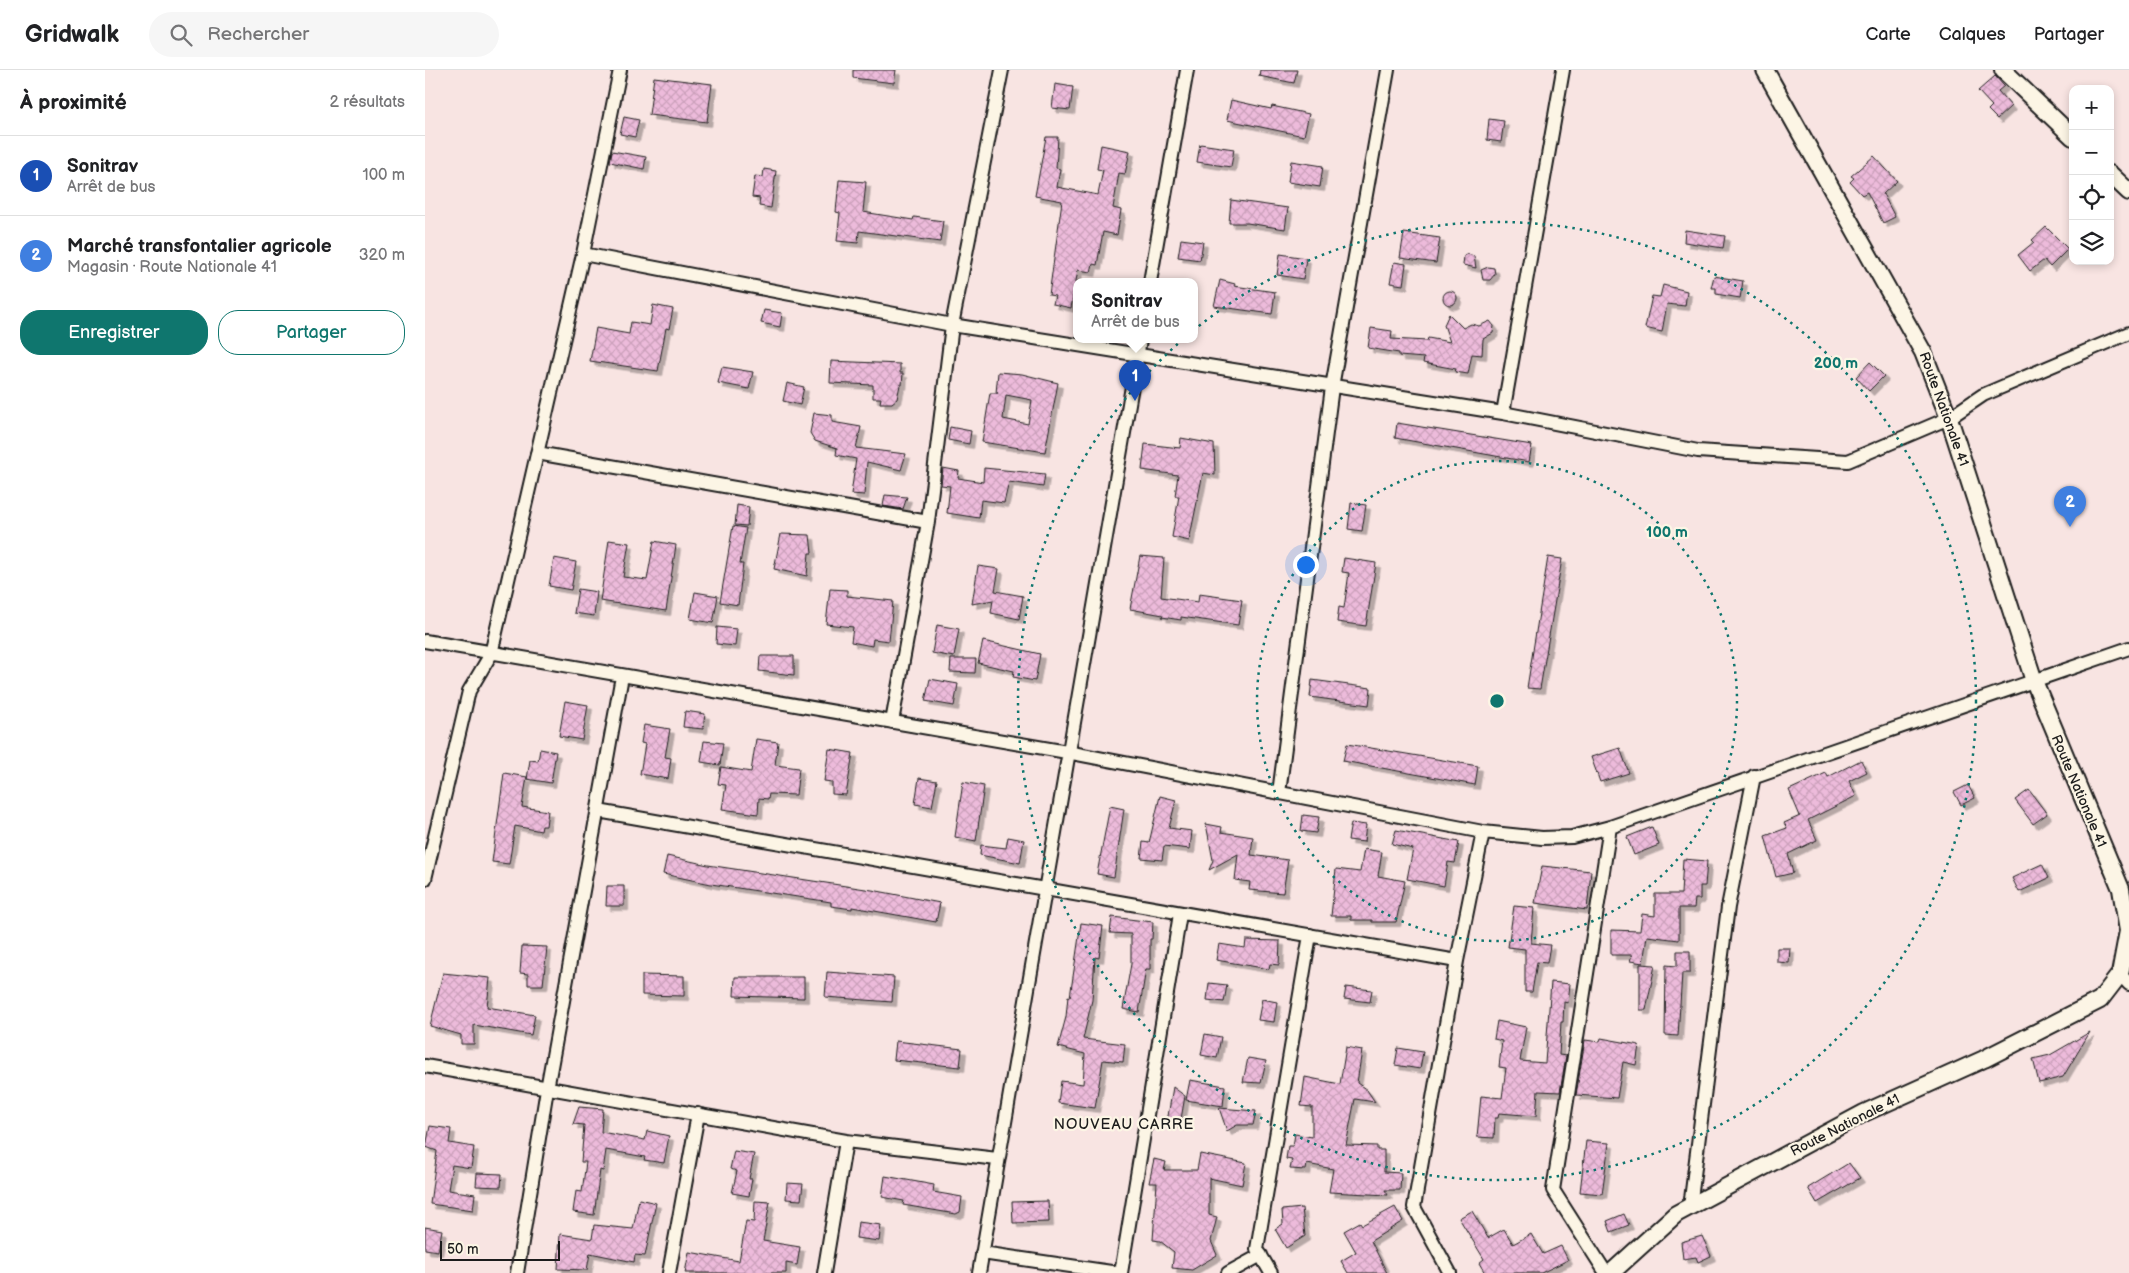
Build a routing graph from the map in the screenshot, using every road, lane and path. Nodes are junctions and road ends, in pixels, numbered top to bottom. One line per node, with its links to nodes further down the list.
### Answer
1 (620, 70): 11 (street)
2 (1002, 70): 13 (street)
3 (1187, 70): 12 (street)
4 (1388, 70): 17 (street)
5 (1563, 70): 18 (street)
6 (1765, 70): 19 (street, Route Nationale 41)
7 (2003, 70): 8 (street)
8 (2069, 133)
9 (2111, 175): 10 (street)
10 (2129, 192)
11 (583, 254): 13 (street); 20 (street)
12 (1151, 278)
13 (952, 325): 16 (street); 21 (street)
14 (2129, 333): 19 (street)
15 (1139, 343): 16 (street)
16 (1137, 354): 17 (street); 28 (street)
17 (1333, 387): 18 (street); 30 (street)
18 (1503, 413): 19 (street)
19 (1949, 418): 26 (street, Route Nationale 41)
20 (537, 453): 21 (street); 24 (street)
21 (928, 522): 27 (street)
22 (425, 641): 24 (street)
23 (2129, 648): 26 (street)
24 (491, 654): 25 (street); 32 (street)
25 (622, 676): 27 (street); 31 (street)
26 (2034, 681): 29 (street); 36 (street, Route Nationale 41)
27 (892, 722): 28 (street)
28 (1067, 752): 30 (street); 37 (street)
29 (1754, 776): 33 (street); 47 (street)
30 (1279, 793): 34 (street)
31 (598, 811): 37 (street); 43 (street)
32 (431, 823): 35 (street)
33 (1610, 827): 34 (street); 58 (street)
34 (1483, 832): 40 (street)
35 (425, 879)
36 (2125, 889): 41 (street, Route Nationale 41)
37 (1045, 890): 38 (street); 46 (street)
38 (1180, 914): 39 (street); 54 (street)
39 (1310, 935): 40 (street); 49 (street)
40 (1457, 961): 57 (street)
41 (2125, 979): 47 (street, Route Nationale 41)
42 (425, 1066): 43 (street)
43 (547, 1088): 44 (street); 50 (street)
44 (698, 1114): 45 (street); 51 (street)
45 (846, 1140): 46 (street); 52 (street)
46 (997, 1159): 48 (street)
47 (1690, 1207): 59 (street, Route Nationale 41)
48 (982, 1253): 53 (street); 54 (street)
49 (1261, 1255): 55 (street); 56 (street)
50 (517, 1273)
51 (669, 1273)
52 (824, 1273)
53 (979, 1273)
54 (1120, 1273)
55 (1227, 1273)
56 (1271, 1273)
57 (1450, 1273)
58 (1606, 1273)
59 (1611, 1273)

